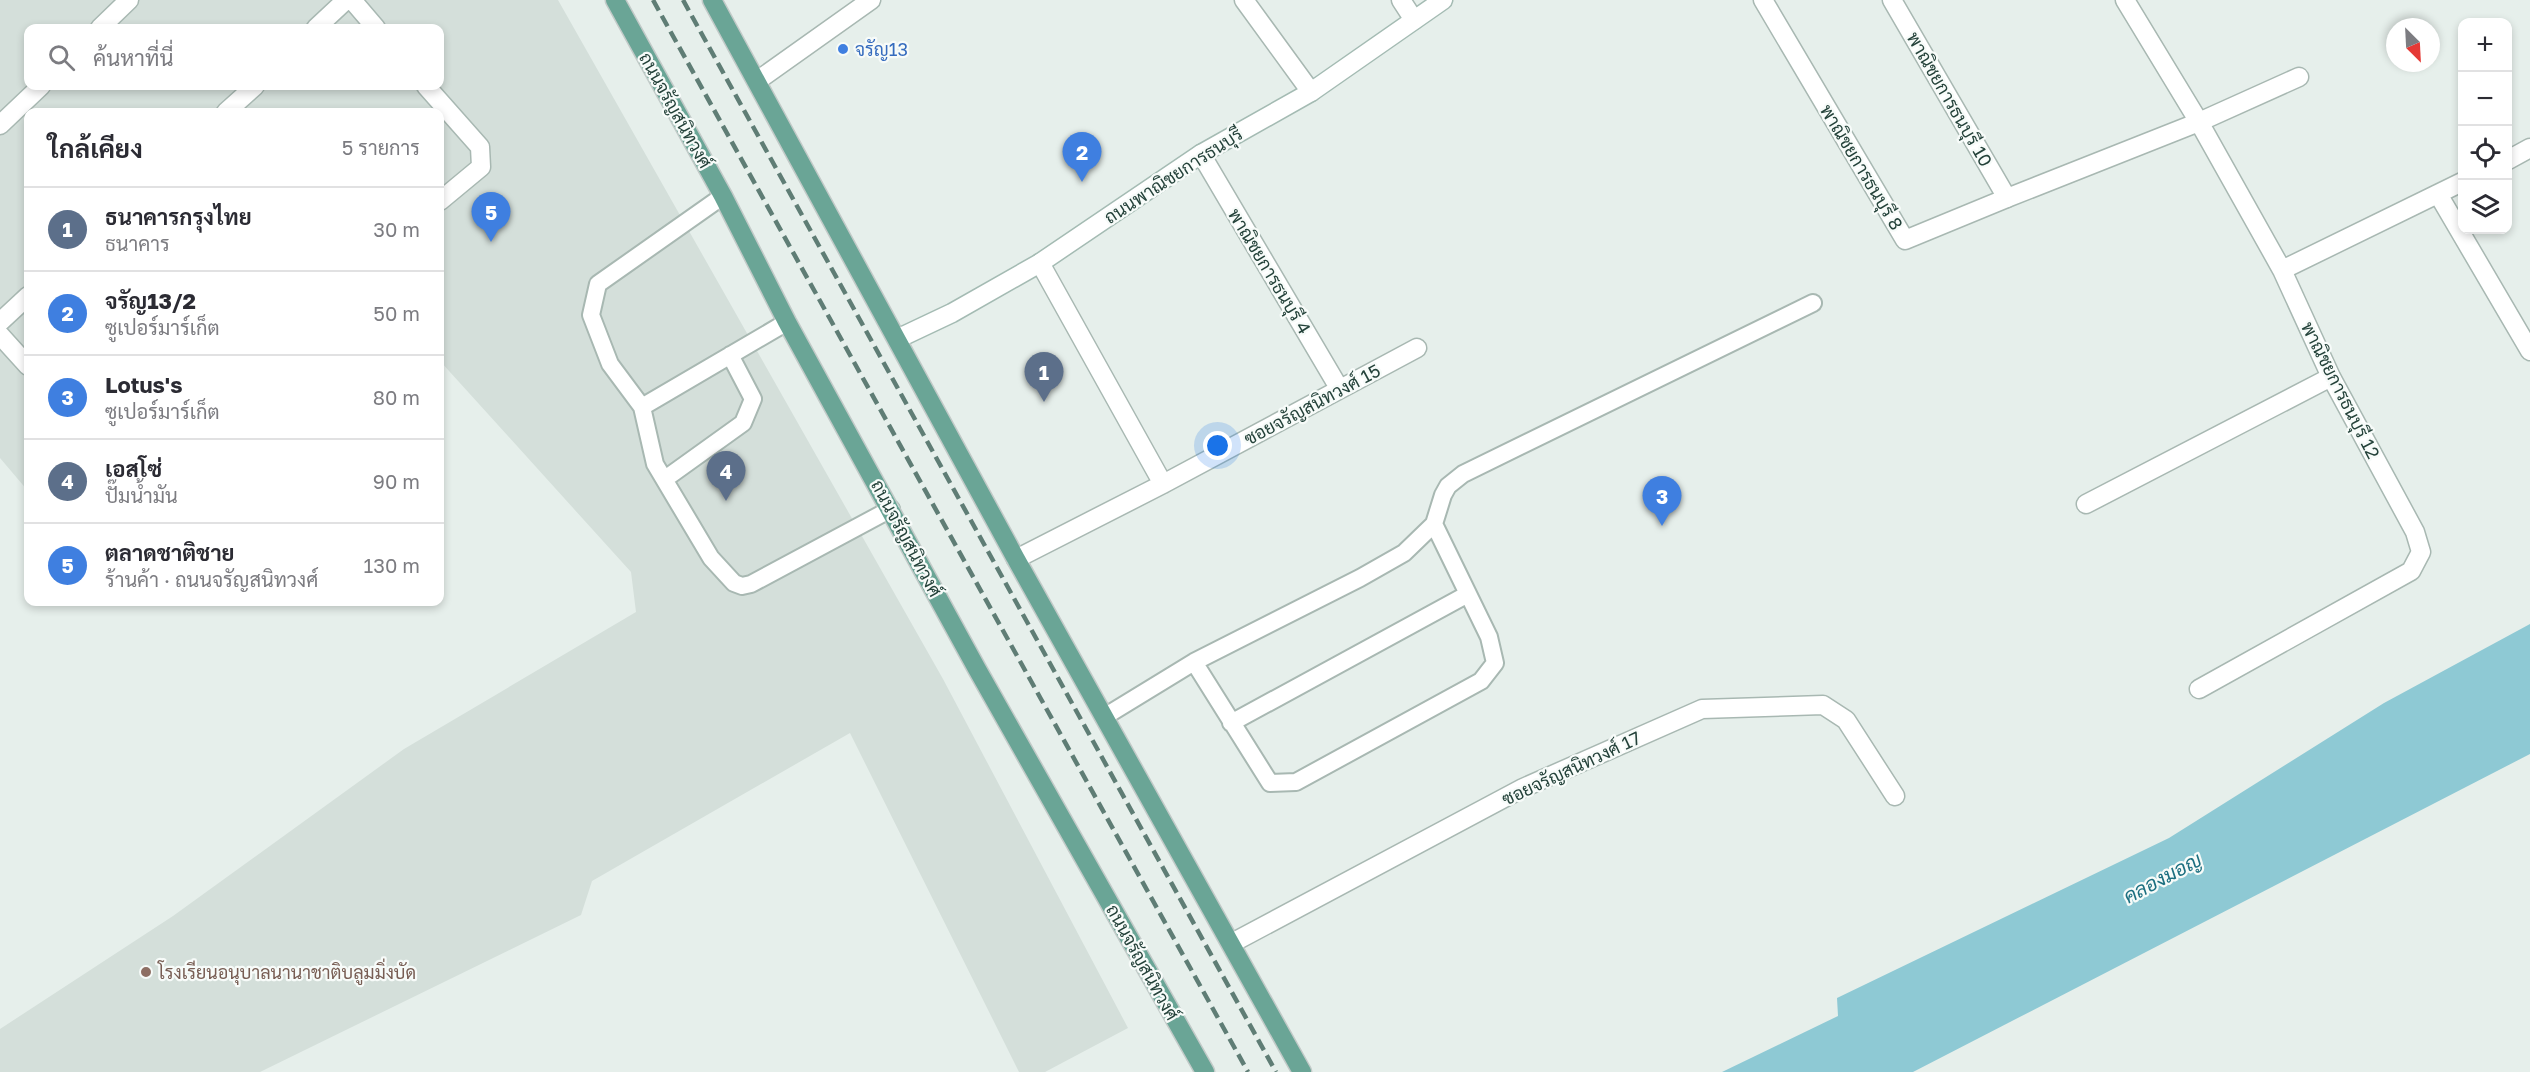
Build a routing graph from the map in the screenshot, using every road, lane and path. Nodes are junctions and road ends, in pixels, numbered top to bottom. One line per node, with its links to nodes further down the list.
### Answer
1 (129, 0): 14 (street)
2 (346, 0): 15 (street)
3 (352, 0): 16 (street)
4 (615, 0): 31 (main road, ถนนจรัญสนิทวงศ์)
5 (712, 0): 18 (main road)
6 (871, 0): 18 (street)
7 (1244, 0): 22 (street)
8 (1401, 0): 13 (street)
9 (1443, 0): 13 (street, ถนนพาณิชยการธนบุรี)
10 (1763, 0): 33 (street, พาณิชยการธนบุรี 8)
11 (1893, 0): 33 (street, พาณิชยการธนบุรี 10)
12 (2125, 0): 24 (street, พาณิชยการธนบุรี 12)
13 (1414, 20): 22 (street, ถนนพาณิชยการธนบุรี)
14 (104, 24)
15 (320, 24)
16 (373, 24)
17 (2299, 77): 24 (street)
18 (757, 81): 41 (main road)
19 (37, 90): 25 (street)
20 (250, 90): 23 (street)
21 (430, 90): 32 (street)
22 (1311, 92): 27 (street, ถนนพาณิชยการธนบุรี)
23 (230, 108)
24 (2199, 123): 33 (street); 35 (street, พาณิชยการธนบุรี 12)
25 (0, 125)
26 (2530, 148): 28 (street)
27 (1201, 154): 34 (street, ถนนพาณิชยการธนบุรี); 47 (street, พาณิชยการธนบุรี 4)
28 (2512, 158)
29 (2458, 184): 30 (street)
30 (2438, 194): 35 (street); 43 (street)
31 (723, 196): 39 (main road, ถนนจรัญสนิทวงศ์); 48 (lane)
32 (444, 198)
33 (2007, 198)
34 (1040, 263): 41 (street, ถนนพาณิชยการธนบุรี); 50 (street)
35 (2282, 270): 46 (street, พาณิชยการธนบุรี 12)
36 (24, 300): 38 (street)
37 (1813, 303): 53 (lane)
38 (0, 322)
39 (787, 322): 44 (lane); 52 (main road, ถนนจรัญสนิทวงศ์)
40 (0, 335): 45 (street)
41 (897, 339): 54 (main road)
42 (1418, 348): 47 (street, ซอยจรัญสนิทวงศ์ 15)
43 (2530, 351)
44 (730, 355): 48 (lane); 49 (lane)
45 (24, 362)
46 (2331, 377): 51 (street); 57 (street, พาณิชยการธนบุรี 12)
47 (1339, 388): 50 (street, ซอยจรัญสนิทวงศ์ 15)
48 (642, 407): 49 (lane)
49 (665, 479): 52 (lane)
50 (1163, 484): 54 (street, ซอยจรัญสนิทวงศ์ 15)
51 (2086, 504)
52 (891, 508): 62 (main road, ถนนจรัญสนิทวงศ์)
53 (1434, 524): 55 (lane); 56 (lane)
54 (1016, 559): 58 (main road)
55 (1468, 594): 59 (lane); 59 (lane)
56 (1194, 662): 58 (lane); 59 (lane)
57 (2199, 689)
58 (1104, 717): 61 (main road)
59 (1231, 723)
60 (1895, 796): 61 (street, ซอยจรัญสนิทวงศ์ 17)
61 (1232, 943): 63 (main road)
62 (1205, 1072)
63 (1302, 1072)

